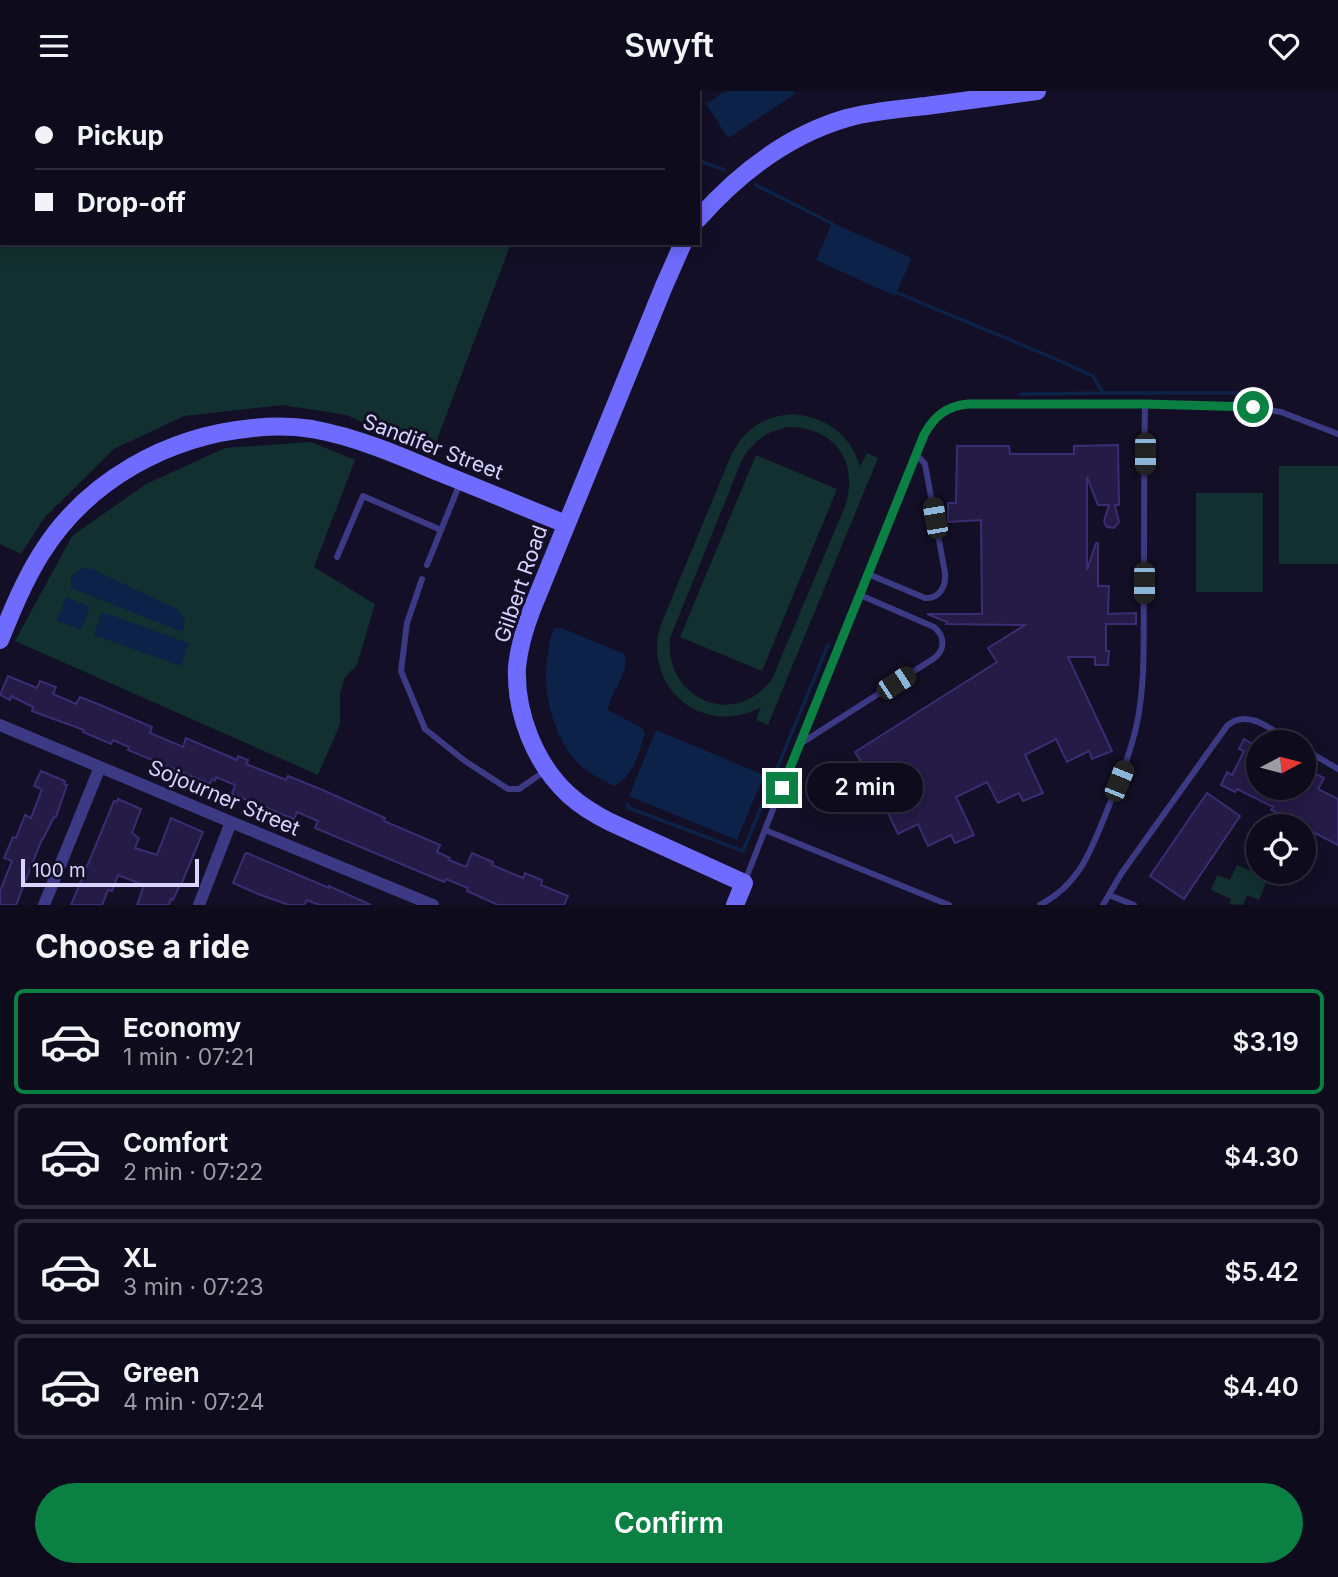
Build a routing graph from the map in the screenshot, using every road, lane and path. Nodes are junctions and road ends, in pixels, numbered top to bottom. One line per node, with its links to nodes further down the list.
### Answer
1 (1037, 91): 2 (street)
2 (700, 217)
3 (682, 245): 8 (street, Gilbert Road)
4 (1145, 404): 5 (lane); 6 (lane); 32 (lane)
5 (1338, 434)
6 (916, 454): 12 (lane); 12 (lane)
7 (460, 481): 8 (street, Sandifer Street); 9 (lane); 15 (street, Sandifer Street)
8 (566, 524): 22 (street, Gilbert Road)
9 (441, 530): 10 (lane); 11 (lane)
10 (337, 557)
11 (428, 565)
12 (868, 575): 14 (lane)
13 (422, 579): 22 (lane)
14 (860, 595): 18 (lane); 18 (lane)
15 (0, 640)
16 (0, 725): 20 (street, Sojourner Street)
17 (1271, 730): 26 (lane)
18 (798, 745): 24 (lane)
19 (1316, 756): 21 (lane)
20 (100, 767): 23 (street, Sojourner Street); 27 (street)
21 (1338, 769)
22 (547, 770): 25 (street, Gilbert Road)
23 (231, 822): 28 (street); 29 (street, Sojourner Street)
24 (765, 830): 25 (lane); 31 (lane)
25 (744, 883): 30 (street)
26 (1109, 895): 33 (lane); 34 (lane)
27 (44, 905)
28 (199, 905)
29 (433, 905)
30 (736, 905)
31 (949, 905)
32 (1040, 905)
33 (1103, 905)
34 (1134, 905)

